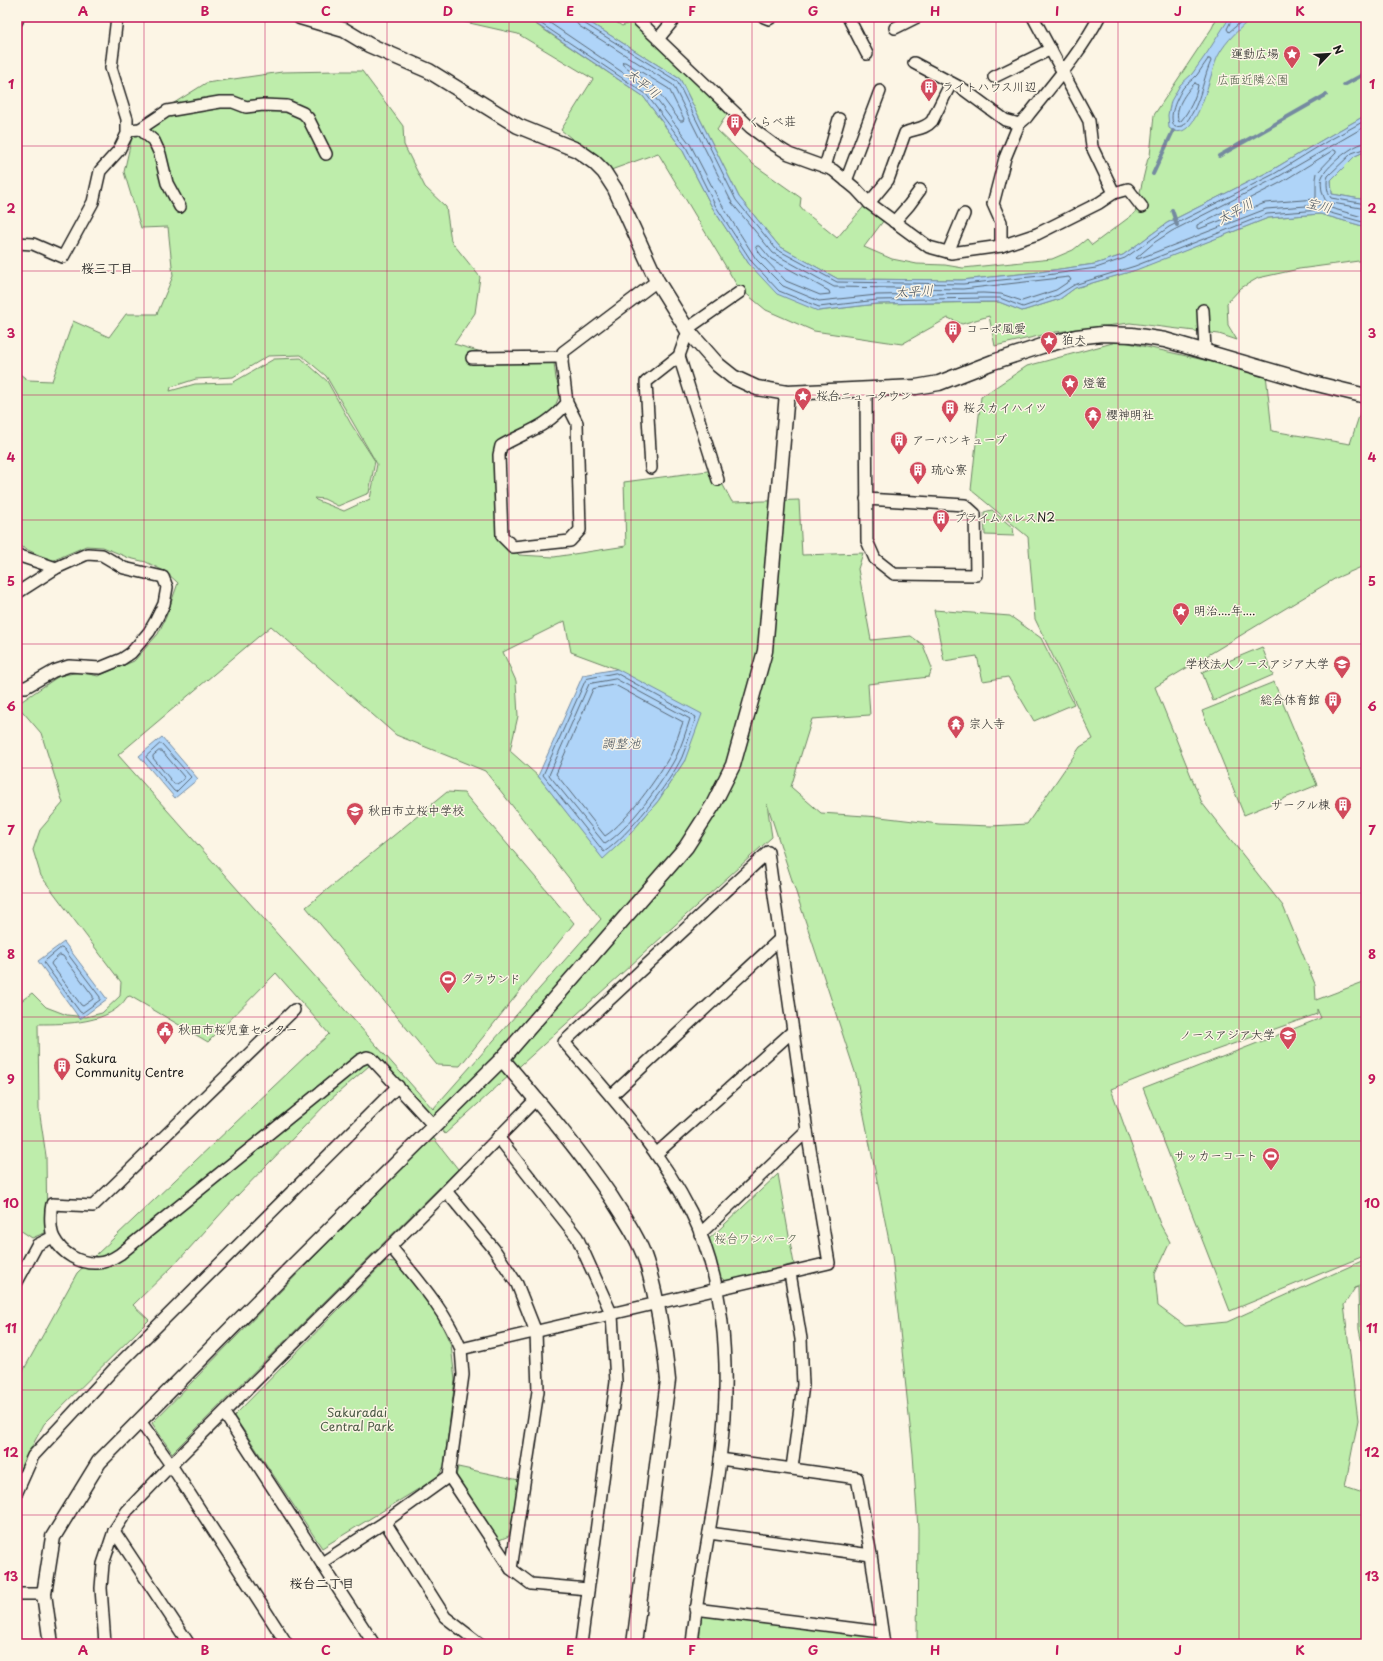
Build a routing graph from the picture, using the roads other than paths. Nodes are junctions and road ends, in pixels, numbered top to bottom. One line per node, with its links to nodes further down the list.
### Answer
1 (18, 17): 12 (street)
2 (117, 17): 25 (street)
3 (300, 17): 39 (street)
4 (635, 17): 14 (street)
5 (676, 17): 14 (street)
6 (764, 17): 7 (street)
7 (772, 17)
8 (848, 17): 16 (street)
9 (916, 17): 13 (street)
10 (1033, 17): 15 (street)
11 (1099, 17): 18 (street)
12 (17, 21)
13 (895, 28)
14 (658, 39): 27 (street)
15 (1051, 49): 18 (street); 19 (street)
16 (867, 54)
17 (914, 63): 20 (street)
18 (1063, 71): 23 (street); 30 (street)
19 (994, 77)
20 (951, 83): 23 (street); 31 (street)
21 (880, 91): 28 (street)
22 (839, 119): 27 (street)
23 (1019, 124): 37 (street)
24 (140, 129): 25 (street); 26 (street); 32 (street)
25 (128, 130): 36 (street)
26 (326, 154)
27 (825, 167): 28 (street)
28 (846, 181): 31 (street)
29 (920, 190): 35 (street)
30 (1114, 193): 33 (street); 37 (street)
31 (869, 203): 35 (street)
32 (180, 207)
33 (1142, 207)
34 (964, 214): 38 (street)
35 (894, 222): 38 (street)
36 (17, 243)
37 (1001, 246): 38 (street)
38 (948, 252)
39 (657, 281): 42 (street); 45 (street)
40 (740, 292): 42 (street)
41 (1203, 310): 43 (street)
42 (688, 330): 44 (street); 48 (street)
43 (1205, 350): 47 (street); 49 (street)
44 (679, 356): 51 (street); 52 (street)
45 (563, 357): 46 (street); 50 (street)
46 (472, 358)
47 (866, 390): 48 (street); 53 (street)
48 (787, 393): 61 (street)
49 (1366, 396)
50 (567, 403): 50 (street)
51 (651, 468)
52 (718, 480)
53 (866, 499): 53 (street)
54 (17, 554): 55 (street)
55 (56, 568): 56 (street); 57 (street)
56 (17, 593)
57 (17, 687)
58 (781, 938): 60 (street); 63 (street); 63 (street)
59 (294, 1010): 71 (street)
60 (793, 1031): 66 (street); 68 (street)
61 (502, 1059): 64 (street); 65 (street)
62 (398, 1086): 65 (street); 71 (street); 86 (street)
63 (611, 1096): 68 (street)
64 (536, 1099): 67 (street); 76 (street)
65 (434, 1126): 81 (street)
66 (807, 1131): 70 (street); 73 (street)
67 (498, 1137): 69 (street); 77 (street)
68 (656, 1154): 70 (street)
69 (446, 1192): 72 (street); 78 (street)
70 (700, 1234): 75 (street)
71 (53, 1237): 74 (street)
72 (391, 1247): 79 (street); 80 (street)
73 (790, 1273): 75 (street); 84 (street)
74 (17, 1282)
75 (717, 1289): 76 (street); 82 (street)
76 (657, 1303): 77 (street); 105 (street)
77 (612, 1315): 78 (street); 93 (street)
78 (536, 1332): 79 (street); 92 (street)
79 (461, 1350): 85 (street)
80 (224, 1413): 83 (street); 91 (street)
81 (140, 1421): 83 (street); 95 (street)
82 (720, 1459): 84 (street); 89 (street)
83 (171, 1465): 88 (street); 101 (street)
84 (792, 1468): 90 (street)
85 (449, 1476): 87 (street); 92 (street)
86 (17, 1492)
87 (385, 1522): 91 (street); 103 (street)
88 (114, 1531): 99 (street); 100 (street)
89 (709, 1533): 90 (street); 96 (street)
90 (871, 1555): 97 (street)
91 (322, 1563): 102 (street)
92 (511, 1569): 93 (street)
93 (588, 1589): 104 (street)
94 (17, 1594): 95 (street)
95 (44, 1594): 98 (street)
96 (695, 1609): 97 (street); 106 (street)
97 (881, 1632): 107 (street)
98 (51, 1644)
99 (105, 1644)
100 (188, 1644)
101 (287, 1644)
102 (374, 1644)
103 (480, 1644)
104 (581, 1644)
105 (634, 1644)
106 (692, 1644)
107 (884, 1644)

